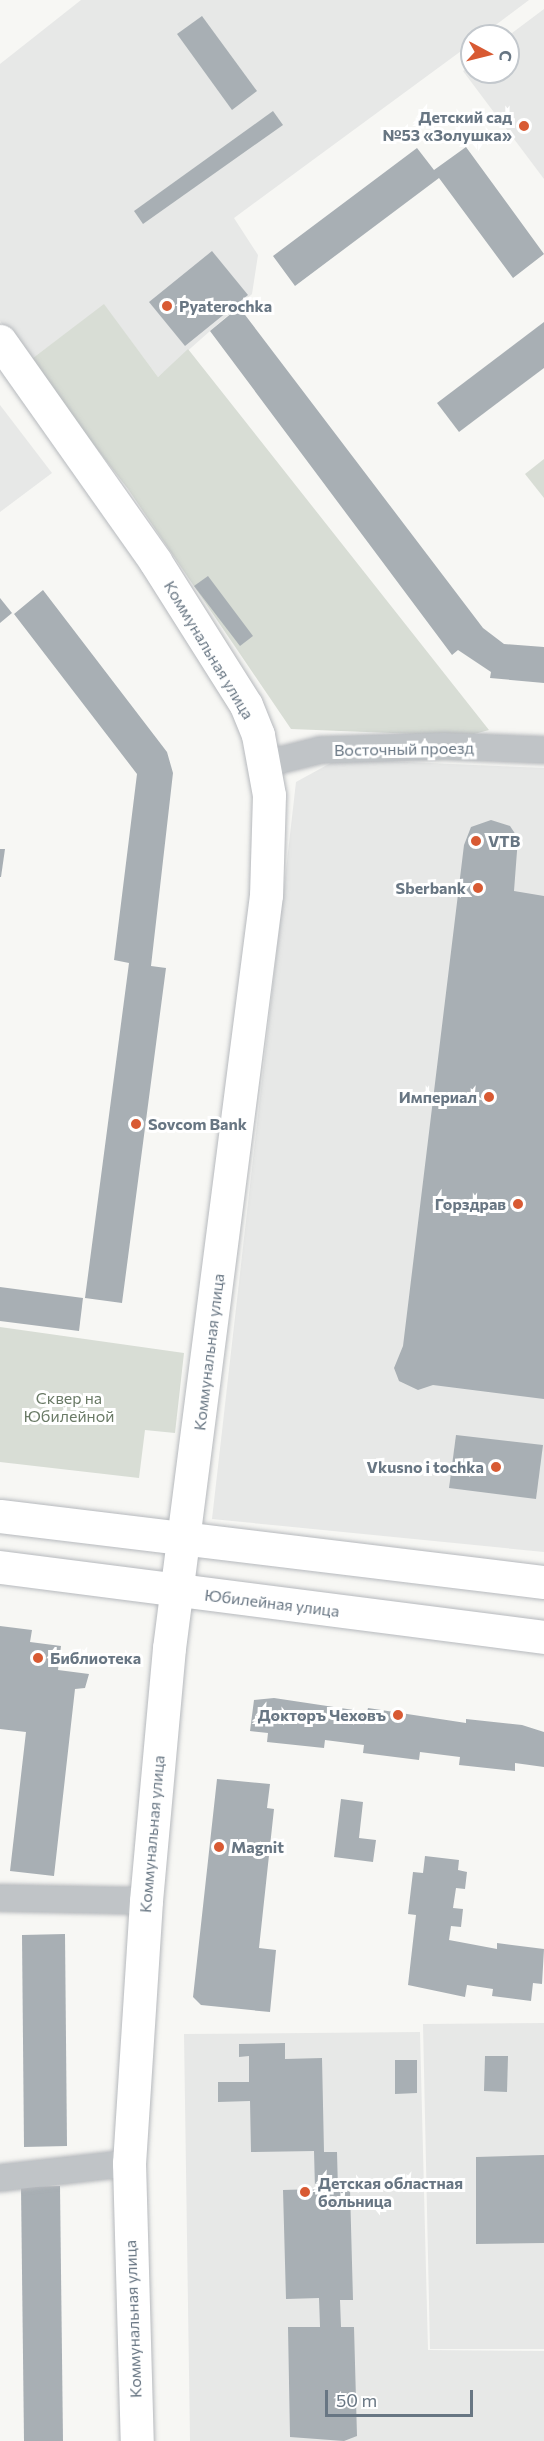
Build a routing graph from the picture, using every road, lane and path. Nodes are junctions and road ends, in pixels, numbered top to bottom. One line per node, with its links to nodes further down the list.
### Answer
1 (0, 340): 3 (main road, Коммунальная улица)
2 (544, 750): 3 (street, Восточный проезд)
3 (265, 764): 5 (main road, Коммунальная улица)
4 (0, 1516): 5 (main road)
5 (184, 1537): 7 (main road); 8 (main road, Коммунальная улица)
6 (0, 1567): 8 (main road, Юбилейная улица)
7 (544, 1582)
8 (176, 1590): 9 (main road, Юбилейная улица); 11 (main road, Коммунальная улица)
9 (544, 1637)
10 (0, 1898): 11 (street)
11 (146, 1901): 12 (main road, Коммунальная улица)
12 (129, 2163): 13 (street); 14 (main road, Коммунальная улица)
13 (0, 2178)
14 (137, 2441)

